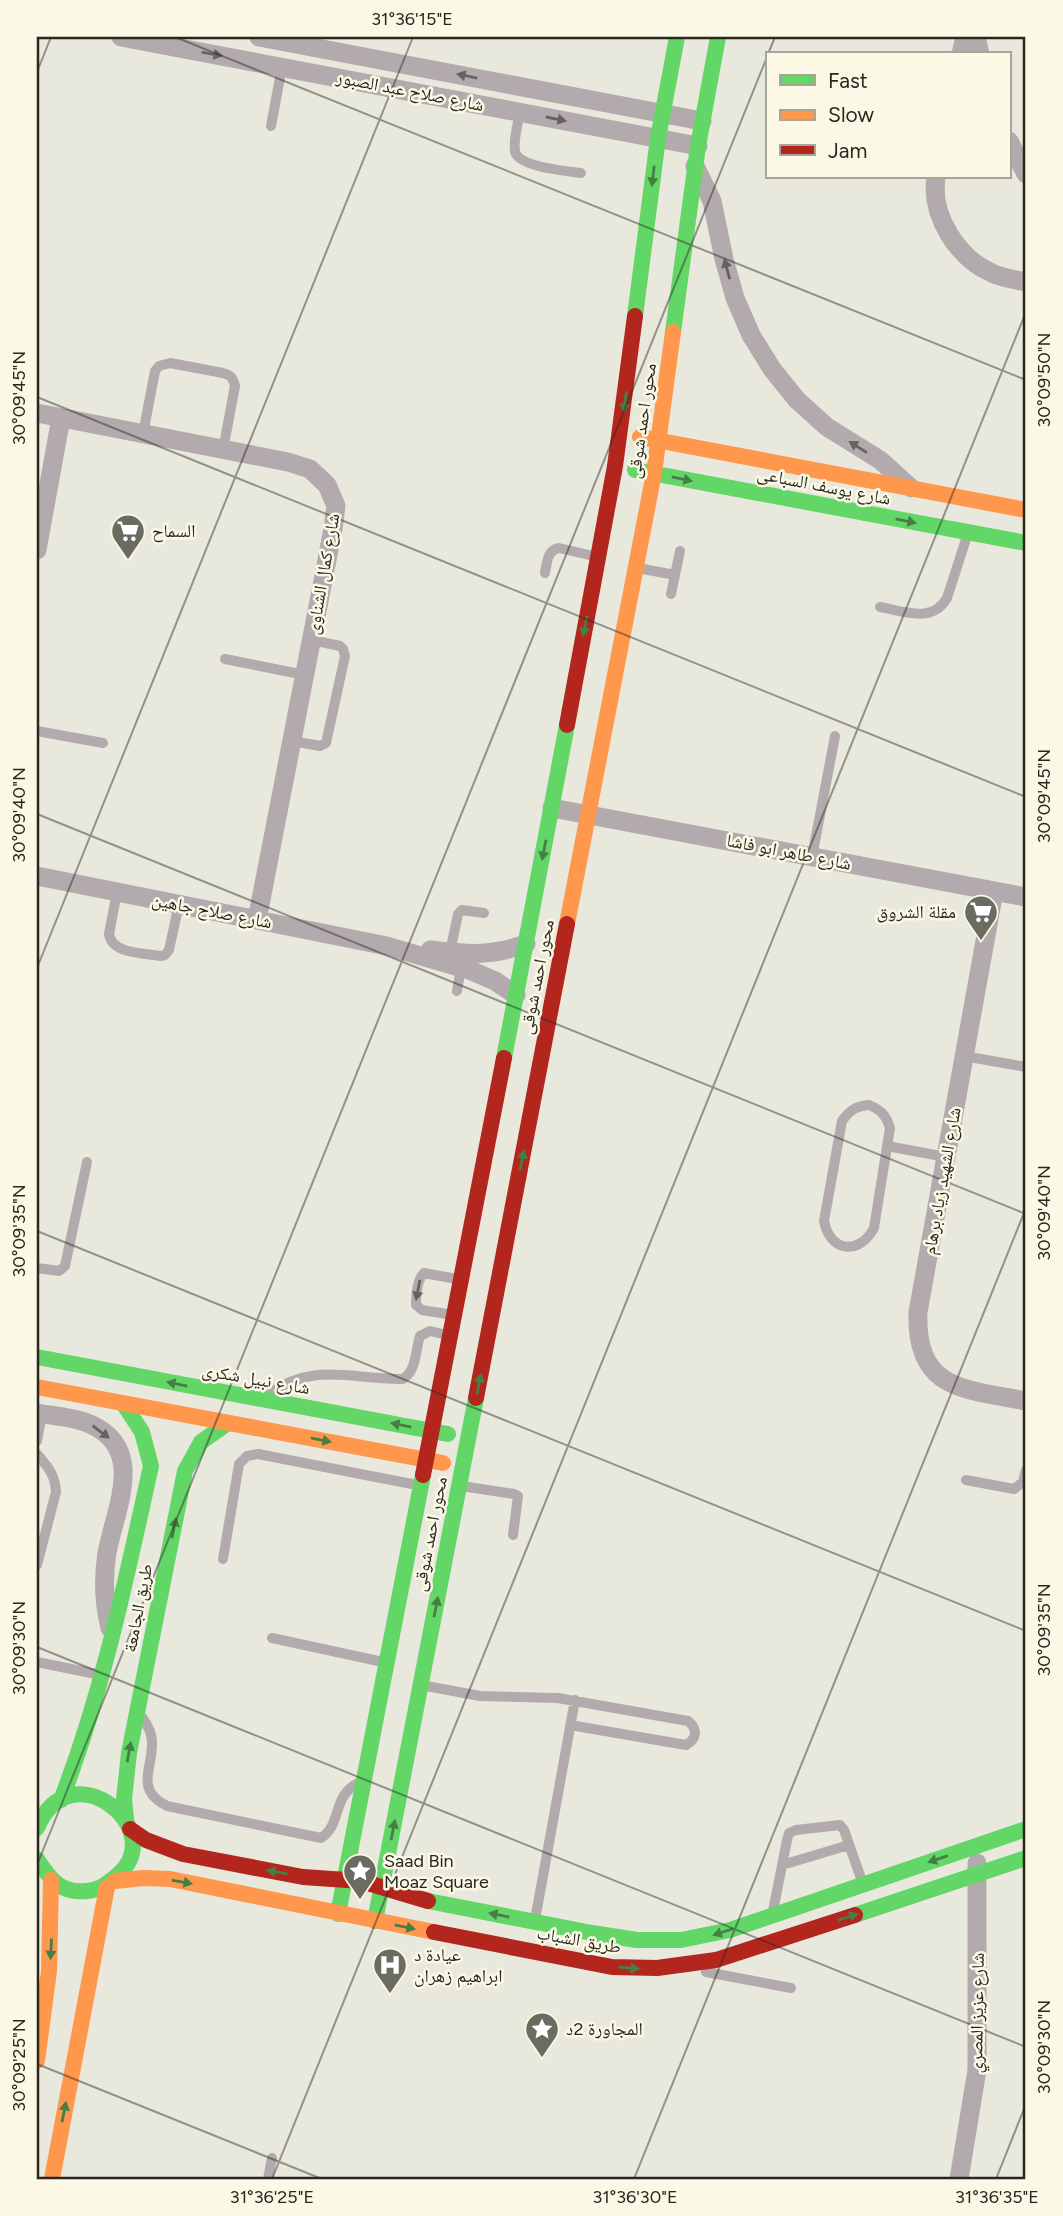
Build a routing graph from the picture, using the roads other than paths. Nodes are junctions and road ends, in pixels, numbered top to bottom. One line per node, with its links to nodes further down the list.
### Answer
1 (121, 37): 5 (street, شارع صلاح عبد الصبور, one-way to 5)
2 (259, 37): 7 (street, شارع صلاح عبد الصبور, one-way to 2)
3 (677, 37): 7 (street, محور احمد شوقى)
4 (718, 37): 8 (street, محور احمد شوقى)
5 (282, 66): 6 (street, شارع صلاح عبد الصبور); 9 (lane)
6 (520, 112): 10 (street, شارع صلاح عبد الصبور, one-way to 10); 14 (lane)
7 (663, 114): 8 (street, شارع صلاح عبد الصبور); 10 (street, محور احمد شوقى)
8 (702, 121): 12 (street, محور احمد شوقى)
9 (271, 126)
10 (658, 138): 12 (street, شارع صلاح عبد الصبور); 20 (street, محور احمد شوقى, one-way to 20)
11 (1010, 143): 15 (street)
12 (698, 146): 13 (street, محور احمد شوقى)
13 (695, 166): 22 (street, محور احمد شوقى); 26 (street, one-way to 13)
14 (582, 173)
15 (1026, 174)
16 (936, 178): 17 (street)
17 (1026, 282)
18 (37, 413): 19 (street, شارع كمال الشناوى)
19 (61, 418): 21 (street, شارع كمال الشناوى); 30 (street)
20 (621, 433): 22 (street, شارع يوسف السباعى); 24 (street, محور احمد شوقى)
21 (142, 434): 23 (street, شارع كمال الشناوى); 23 (lane)
22 (660, 440): 25 (street, محور احمد شوقى); 26 (street, شارع يوسف السباعى)
23 (223, 450): 38 (street, شارع كمال الشناوى)
24 (615, 466): 25 (street, شارع يوسف السباعى); 32 (street, محور احمد شوقى)
25 (654, 473): 28 (street, شارع يوسف السباعى, one-way to 28); 33 (street, محور احمد شوقى)
26 (912, 488): 27 (street, شارع يوسف السباعى)
27 (1026, 510)
28 (968, 533): 29 (street, شارع يوسف السباعى); 37 (lane)
29 (1026, 544)
30 (37, 550)
31 (680, 551): 35 (lane)
32 (598, 557): 34 (lane); 45 (street, محور احمد شوقى, one-way to 45)
33 (636, 568): 35 (lane); 46 (street, محور احمد شوقى)
34 (545, 573)
35 (675, 575): 36 (lane)
36 (671, 593)
37 (880, 607)
38 (312, 640): 40 (street, شارع كمال الشناوى); 43 (lane)
39 (225, 659): 40 (lane)
40 (305, 675): 43 (street, شارع كمال الشناوى)
41 (37, 731): 44 (lane)
42 (835, 736): 47 (lane)
43 (292, 741): 54 (street, شارع كمال الشناوى)
44 (103, 743)
45 (552, 808): 46 (street, شارع طاهر ابو فاشا); 55 (street, محور احمد شوقى, one-way to 55)
46 (588, 814): 47 (street, شارع طاهر ابو فاشا); 78 (street, محور احمد شوقى, one-way to 46)
47 (813, 857): 49 (street, شارع طاهر ابو فاشا)
48 (37, 876): 50 (street, شارع صلاح جاهين)
49 (995, 891): 51 (street, شارع طاهر ابو فاشا); 59 (street, شارع الشهيد زياد برهام)
50 (117, 892): 52 (street, شارع صلاح جاهين); 52 (lane)
51 (1026, 897)
52 (179, 904): 54 (street, شارع صلاح جاهين)
53 (484, 913): 56 (lane)
54 (257, 920): 56 (street, شارع صلاح جاهين)
55 (526, 944): 56 (street, شارع صلاح جاهين); 58 (street, محور احمد شوقى)
56 (456, 960): 57 (lane); 58 (street, شارع صلاح جاهين)
57 (457, 991)
58 (516, 995): 65 (street, محور احمد شوقى)
59 (964, 1056): 60 (lane); 62 (street, شارع الشهيد زياد برهام)
60 (1026, 1067)
61 (887, 1146): 61 (lane); 62 (lane)
62 (946, 1157): 71 (street, شارع الشهيد زياد برهام)
63 (88, 1162): 64 (lane)
64 (37, 1268)
65 (461, 1280): 66 (street, محور احمد شوقى); 66 (lane, one-way to 66)
66 (455, 1315): 67 (street, محور احمد شوقى)
67 (451, 1335): 70 (lane); 76 (street, محور احمد شوقى)
68 (37, 1357): 70 (street, شارع نبيل شكرى, one-way to 68)
69 (37, 1387): 72 (street)
70 (260, 1399): 73 (street, شارع نبيل شكرى)
71 (1026, 1401)
72 (123, 1403): 75 (street); 82 (street, طريق الجامعة)
73 (296, 1405): 76 (street, شارع نبيل شكرى, one-way to 73); 77 (street)
74 (39, 1413): 79 (lane); 92 (street, one-way to 92)
75 (228, 1423): 77 (street); 85 (street, طريق الجامعة)
76 (432, 1431): 78 (street, شارع نبيل شكرى); 81 (street, محور احمد شوقى)
77 (291, 1435): 81 (street, one-way to 81)
78 (468, 1438): 83 (street, محور احمد شوقى)
79 (37, 1441)
80 (37, 1454): 91 (lane)
81 (426, 1460): 83 (street); 88 (street, محور احمد شوقى)
82 (162, 1462): 85 (street); 92 (street, طريق الجامعة)
83 (463, 1467): 87 (street, محور احمد شوقى)
84 (1026, 1470): 86 (lane)
85 (185, 1471): 99 (street, طريق الجامعة, one-way to 85)
86 (966, 1480)
87 (459, 1485): 89 (lane); 97 (street, محور احمد شوقى, one-way to 87)
88 (421, 1486): 90 (lane); 95 (street, محور احمد شوقى)
89 (513, 1535)
90 (223, 1559)
91 (37, 1565)
92 (112, 1637): 96 (street, طريق الجامعة)
93 (272, 1638): 95 (lane)
94 (37, 1662): 96 (lane)
95 (387, 1662): 101 (street, محور احمد شوقى)
96 (101, 1675): 102 (street, طريق الجامعة)
97 (421, 1685): 98 (lane); 115 (street, محور احمد شوقى, one-way to 97)
98 (575, 1700): 100 (lane); 100 (lane)
99 (137, 1710): 101 (lane); 103 (street, طريق الجامعة, one-way to 99)
100 (570, 1725): 119 (lane)
101 (364, 1780): 112 (street, محور احمد شوقى)
102 (51, 1803): 103 (street, طريق الشباب); 104 (street, طريق الجامعة)
103 (128, 1824): 112 (street, طريق الشباب, one-way to 103); 113 (street, طريق الجامعة)
104 (37, 1828)
105 (1026, 1829): 107 (street, طريق الشباب)
106 (849, 1845): 109 (lane); 109 (lane); 114 (lane)
107 (978, 1845): 111 (street, شارع عزيز المصري); 114 (street, طريق الشباب, one-way to 114)
108 (1026, 1858): 111 (street, طريق الشباب)
109 (782, 1865): 117 (lane)
110 (42, 1870): 113 (street, طريق الشباب); 122 (street, one-way to 122)
111 (978, 1874): 120 (street, طريق الشباب, one-way to 111); 126 (street, شارع عزيز المصري)
112 (345, 1879): 115 (street, طريق الشباب); 116 (street, محور احمد شوقى)
113 (111, 1884): 116 (street, طريق الشباب, one-way to 116); 124 (street, one-way to 113)
114 (863, 1884): 117 (street, طريق الشباب)
115 (382, 1886): 118 (street, محور احمد شوقى); 119 (street, طريق الشباب, one-way to 115)
116 (338, 1914): 118 (street, طريق الشباب)
117 (772, 1915): 119 (street, طريق الشباب, one-way to 119)
118 (376, 1922): 120 (street, طريق الشباب, one-way to 120)
119 (535, 1922)
120 (681, 1968): 121 (lane)
121 (791, 1988)
122 (37, 2060)
123 (272, 2158): 125 (lane)
124 (52, 2179)
125 (268, 2179)
126 (959, 2179)

